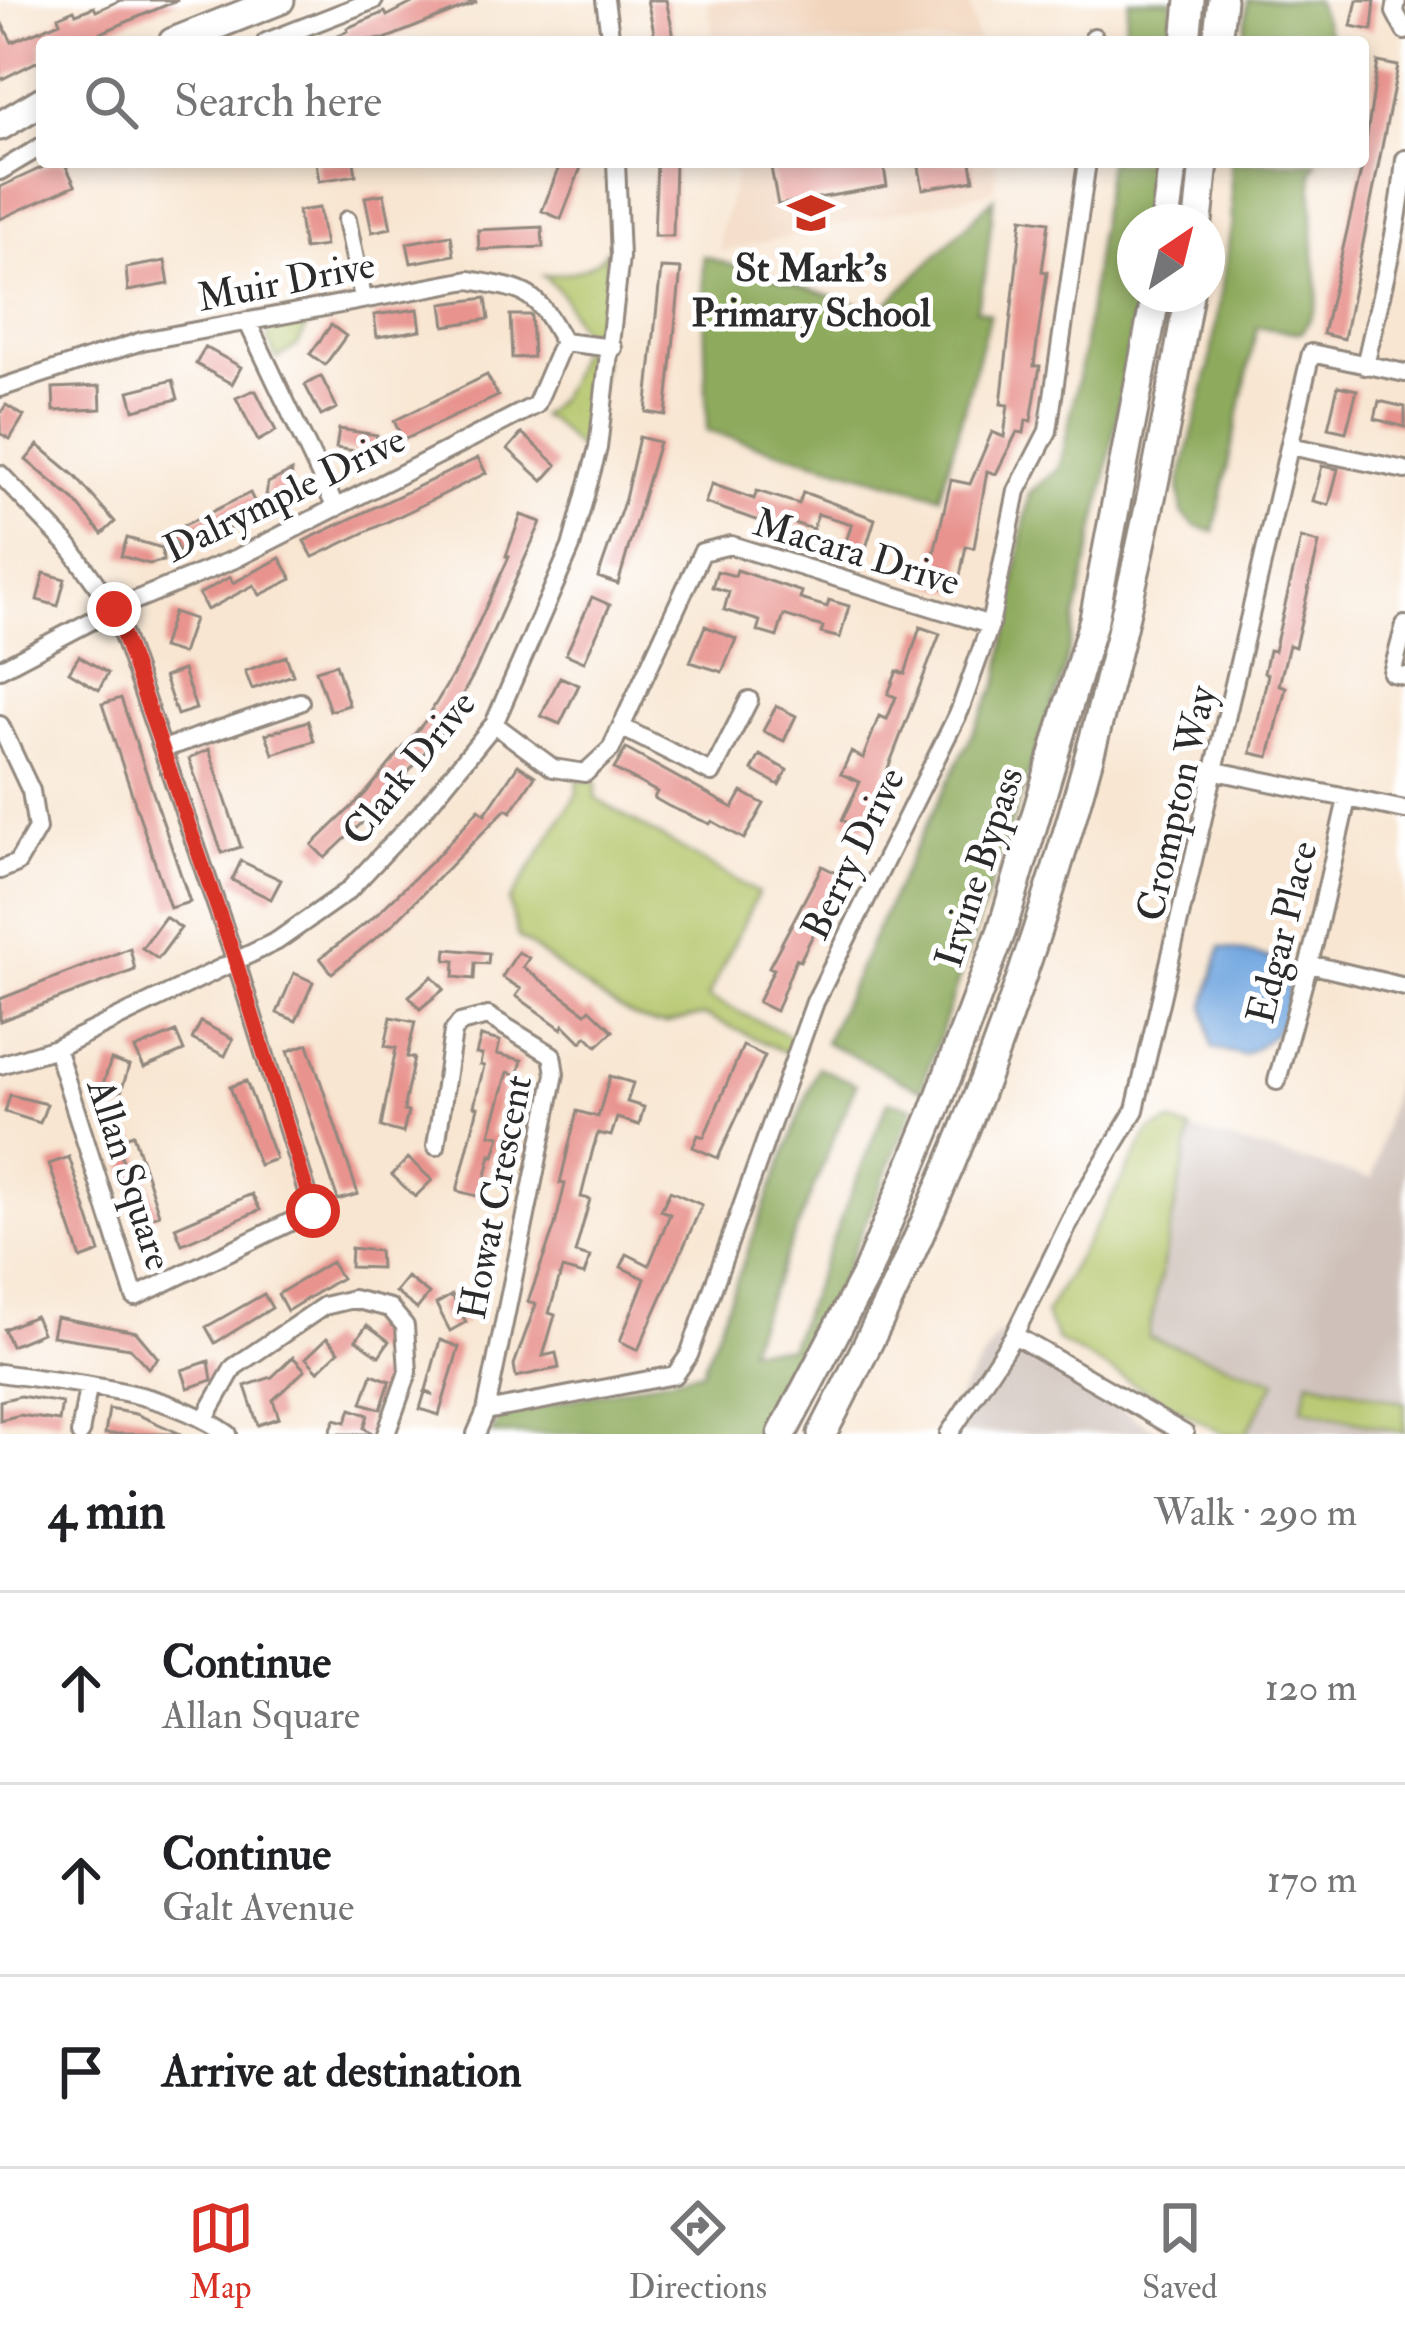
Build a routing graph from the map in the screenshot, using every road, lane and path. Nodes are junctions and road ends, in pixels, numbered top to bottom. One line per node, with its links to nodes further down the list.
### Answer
1 (280, 0): 8 (main road)
2 (374, 0): 9 (street)
3 (605, 0): 10 (street)
4 (1190, 0): 11 (main road)
5 (1222, 0): 12 (main road)
6 (1397, 0): 7 (street)
7 (1405, 31)
8 (188, 36)
9 (281, 36)
10 (610, 36)
11 (1187, 36)
12 (1218, 36)
13 (36, 105): 14 (main road)
14 (0, 126)
15 (36, 150): 21 (street)
16 (1405, 159): 31 (street)
17 (616, 168): 30 (street, Clark Drive)
18 (1086, 168): 39 (street, Berry Drive)
19 (1172, 168): 22 (main road)
20 (1203, 168): 23 (main road)
21 (0, 171)
22 (1167, 204)
23 (1200, 204)
24 (347, 220): 25 (street)
25 (363, 298): 28 (street, Muir Drive); 29 (street, Muir Drive)
26 (1153, 312): 71 (main road, Irvine Bypass)
27 (1186, 312): 72 (main road, Irvine Bypass)
28 (247, 321): 33 (street, Muir Drive); 37 (street)
29 (563, 342): 30 (street); 37 (street, Dalrymple Drive)
30 (613, 347): 46 (street, Clark Drive)
31 (1365, 366): 32 (street, Crompton Way); 34 (street, Crompton Way)
32 (1405, 373)
33 (0, 388)
34 (1290, 446): 35 (street); 50 (street, Crompton Way)
35 (1405, 470)
36 (0, 474): 38 (street)
37 (336, 508): 38 (street, Dalrymple Drive)
38 (114, 609): 41 (street, Dalrymple Drive); 48 (street)
39 (990, 625): 47 (street, Macara Drive); 65 (street, Berry Drive)
40 (1405, 625): 42 (street)
41 (0, 669)
42 (1399, 675)
43 (749, 700): 47 (street)
44 (300, 702): 48 (street)
45 (0, 724): 49 (street)
46 (494, 724): 47 (street, Macara Drive); 55 (street, Clark Drive)
47 (621, 727)
48 (164, 749): 55 (street)
49 (17, 762): 51 (street); 54 (street)
50 (1216, 771): 52 (street); 62 (street, Crompton Way)
51 (0, 772)
52 (1347, 799): 53 (street); 56 (street, Edgar Place)
53 (1405, 810)
54 (0, 870)
55 (236, 962): 58 (street, Clark Drive); 58 (street, Allan Square)
56 (1309, 964): 57 (street); 60 (street, Edgar Place)
57 (1405, 987)
58 (56, 1048): 59 (street, Clark Drive)
59 (0, 1065)
60 (1276, 1081)
61 (436, 1146): 65 (street, Howat Crescent)
62 (1014, 1335): 73 (street, Crompton Way); 74 (street)
63 (0, 1373): 64 (street)
64 (88, 1387): 66 (street); 67 (street)
65 (486, 1411): 70 (street, Howat Crescent)
66 (206, 1418): 68 (street); 69 (street)
67 (80, 1434)
68 (228, 1434)
69 (386, 1434)
70 (476, 1434)
71 (782, 1434)
72 (822, 1434)
73 (949, 1434)
74 (1185, 1434)

